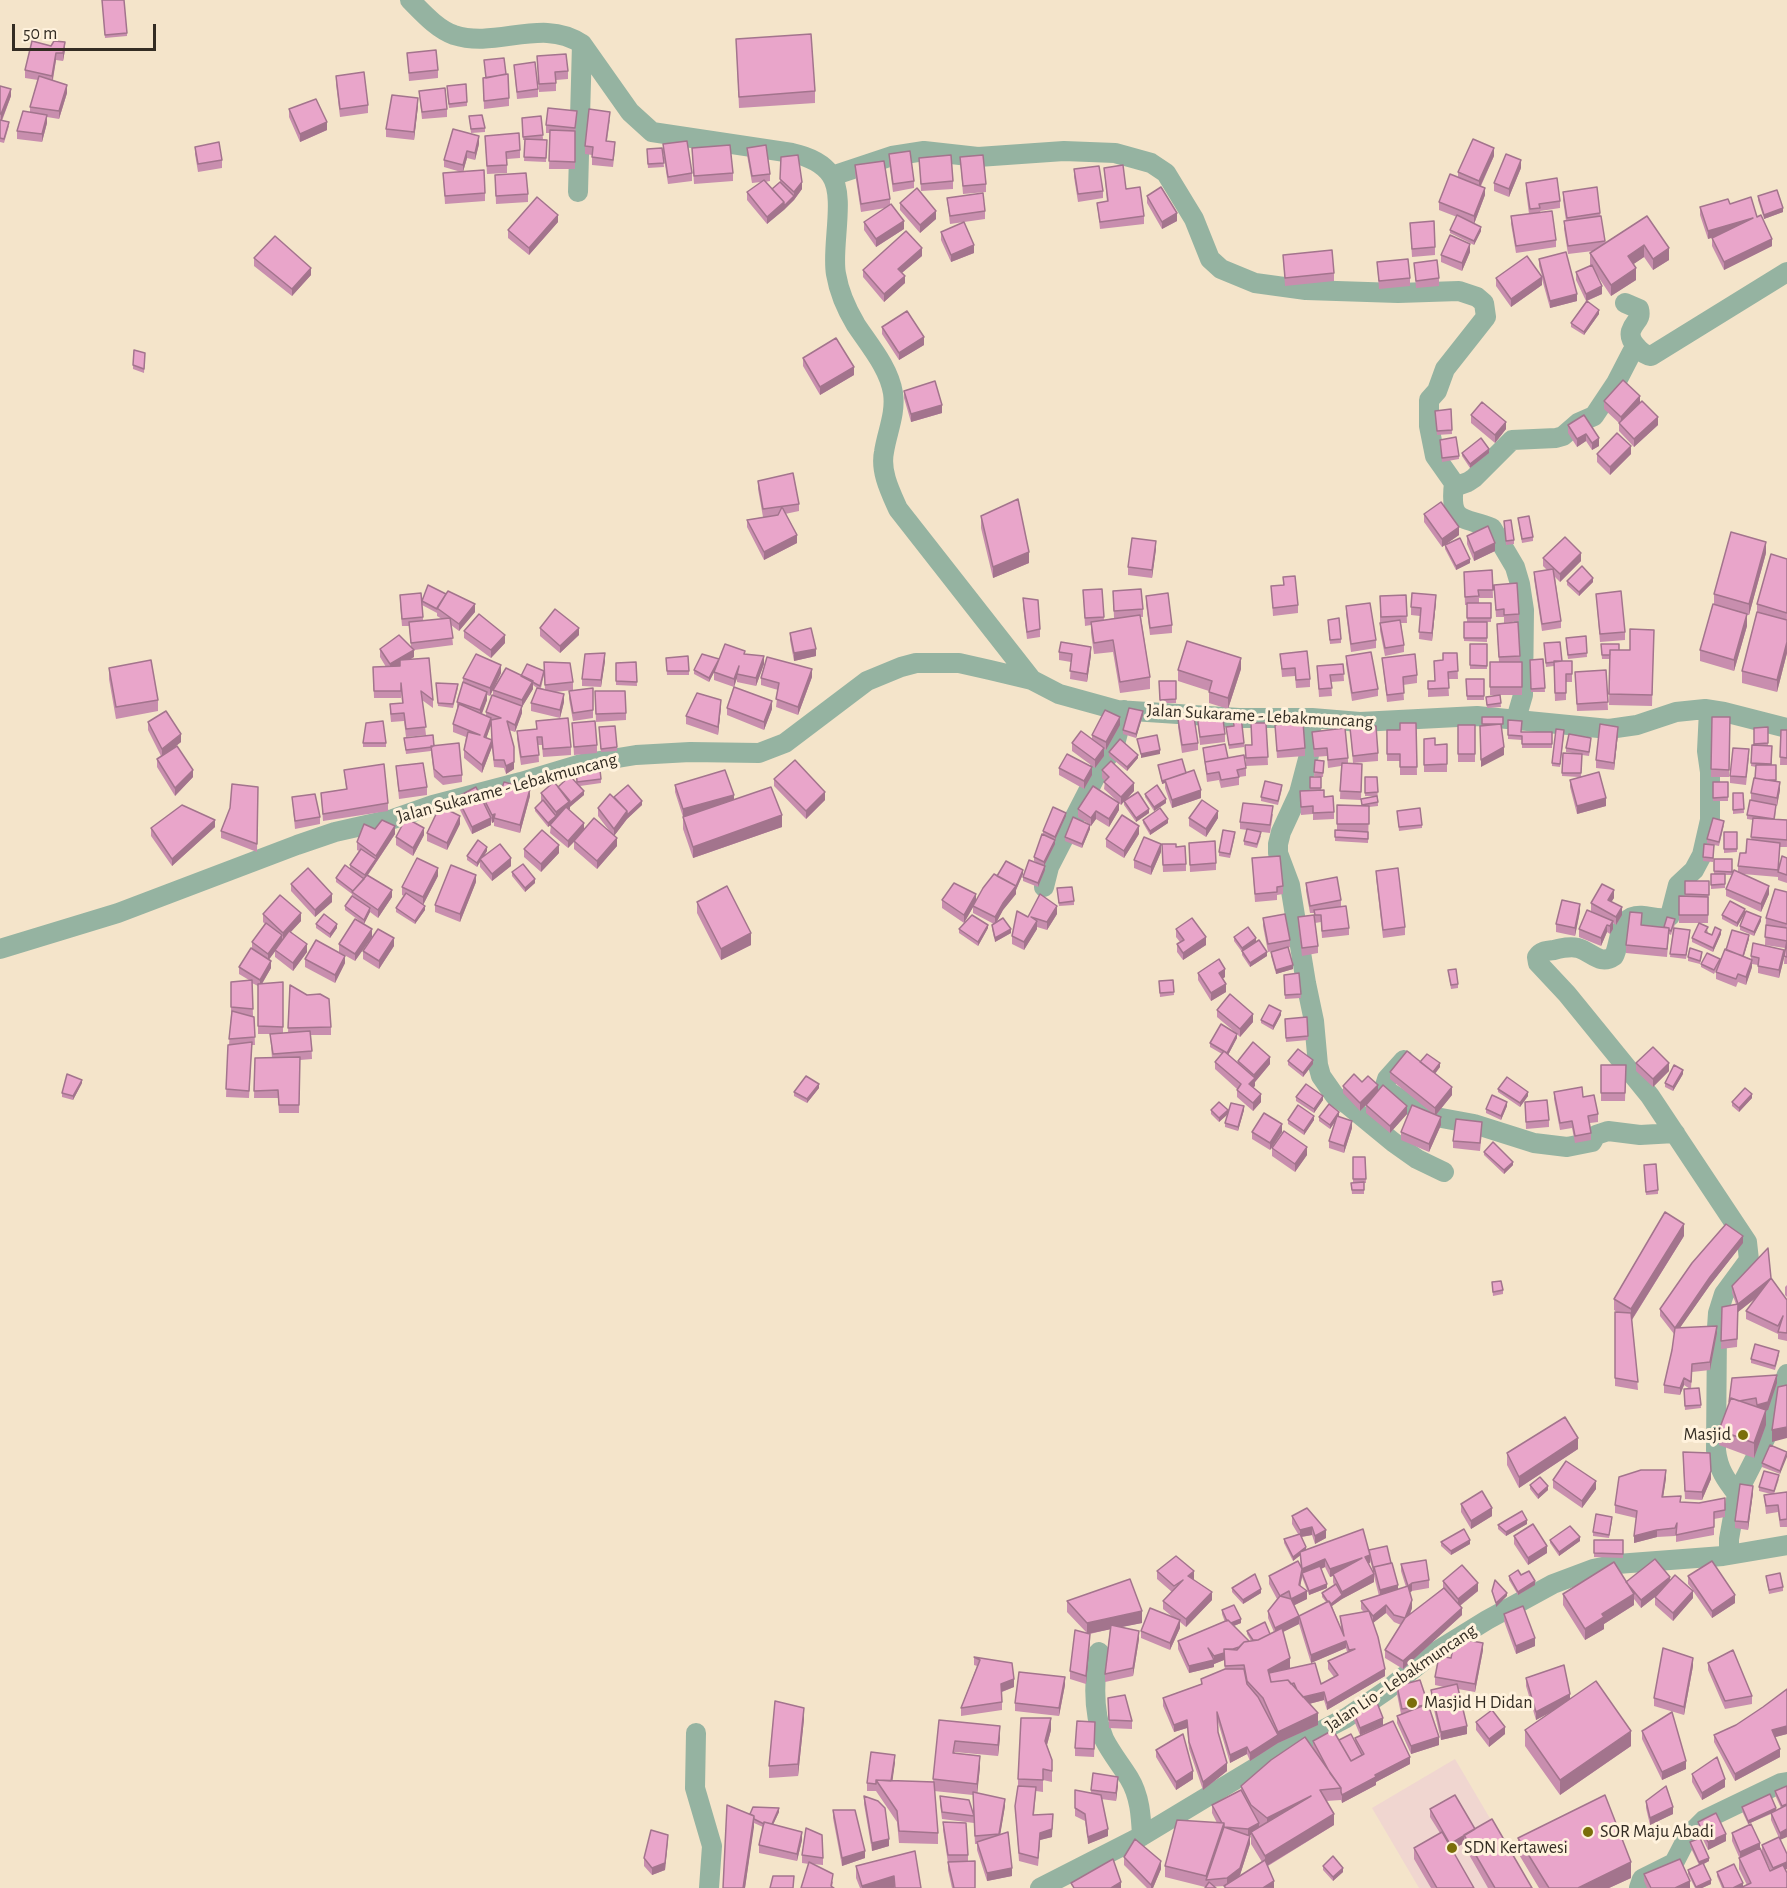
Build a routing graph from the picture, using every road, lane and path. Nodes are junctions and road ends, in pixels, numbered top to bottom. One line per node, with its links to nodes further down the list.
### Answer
1 (410, 0): 2 (street)
2 (582, 44): 3 (street); 4 (street)
3 (832, 176): 8 (street); 9 (street)
4 (578, 192)
5 (1787, 272): 7 (street)
6 (1625, 303): 7 (street)
7 (1637, 347): 8 (street)
8 (1454, 487): 13 (street)
9 (1032, 680): 10 (street, Jalan Sukarame - Lebakmuncang); 16 (street, Jalan Sukarame - Lebakmuncang)
10 (1124, 710): 12 (street, Jalan Sukarame - Lebakmuncang); 15 (street)
11 (1709, 710): 13 (street, Jalan Sukarame - Lebakmuncang); 14 (street, Jalan Sukarame - Lebakmuncang); 20 (street)
12 (1312, 718): 13 (street, Jalan Sukarame - Lebakmuncang); 19 (street)
13 (1516, 719)
14 (1787, 728)
15 (1044, 887)
16 (0, 949)
17 (1404, 1060): 18 (street)
18 (1384, 1089): 19 (street); 20 (street)
19 (1360, 1115): 21 (street)
20 (1675, 1133): 23 (street)
21 (1444, 1172)
22 (1787, 1374): 23 (street)
23 (1737, 1494): 25 (street)
24 (1787, 1545): 25 (street, Jalan Lio - Lebakmuncang)
25 (1730, 1555): 29 (street, Jalan Lio - Lebakmuncang)
26 (1099, 1652): 29 (street)
27 (696, 1733): 30 (street)
28 (1787, 1782): 32 (street)
29 (1142, 1836): 31 (street, Jalan Lio - Lebakmuncang)
30 (708, 1888)
31 (1040, 1888)
32 (1639, 1888)

